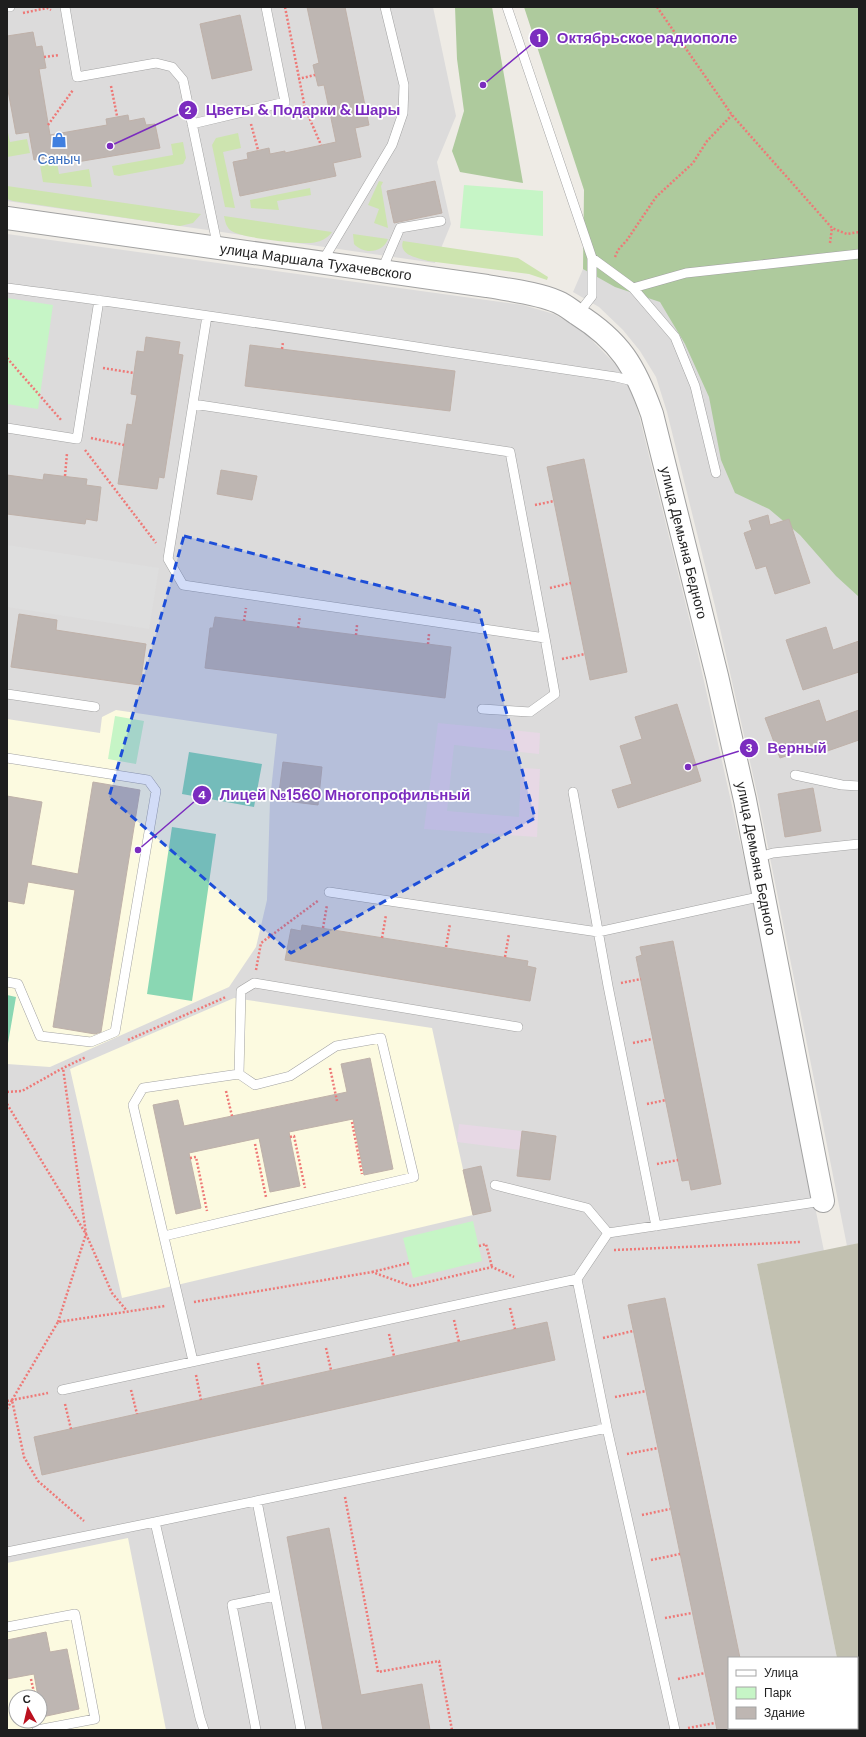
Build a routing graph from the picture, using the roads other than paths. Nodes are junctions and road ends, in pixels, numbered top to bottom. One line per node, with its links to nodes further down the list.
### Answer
1 (65, 7): 5 (lane)
2 (266, 7): 5 (lane)
3 (385, 7): 11 (lane)
4 (507, 7): 10 (lane)
5 (192, 124): 8 (lane)
6 (7, 218): 8 (street, улица Маршала Тухачевского)
7 (440, 221): 12 (lane)
8 (218, 248): 11 (street, улица Маршала Тухачевского)
9 (859, 254): 14 (lane)
10 (592, 258): 14 (lane); 16 (lane)
11 (322, 264): 12 (street, улица Маршала Тухачевского)
12 (382, 272): 16 (street, улица Маршала Тухачевского)
13 (7, 288): 15 (lane)
14 (633, 288): 22 (lane)
15 (99, 300): 17 (lane); 21 (lane)
16 (578, 314): 18 (street, улица Маршала Тухачевского)
17 (207, 316): 19 (lane); 20 (lane)
18 (611, 340): 19 (street, улица Демьяна Бедного)
19 (641, 383): 32 (street, улица Демьяна Бедного)
20 (193, 404): 23 (lane); 23 (lane)
21 (7, 428)
22 (716, 473)
23 (545, 638): 26 (lane)
24 (7, 694): 25 (lane)
25 (95, 707)
26 (482, 709)
27 (7, 758): 36 (lane)
28 (795, 776): 29 (lane)
29 (859, 786)
30 (573, 792): 35 (lane)
31 (859, 844): 32 (lane)
32 (756, 858): 34 (street, улица Демьяна Бедного)
33 (329, 892): 35 (lane)
34 (763, 896): 35 (lane); 40 (street, улица Демьяна Бедного)
35 (598, 932): 41 (lane)
36 (7, 982)
37 (518, 1027): 38 (lane)
38 (239, 1074): 43 (lane); 43 (lane)
39 (496, 1186): 42 (lane)
40 (823, 1201): 41 (lane)
41 (656, 1226): 42 (lane)
42 (608, 1233): 44 (lane)
43 (164, 1236): 45 (lane)
44 (577, 1279): 45 (lane); 47 (lane)
45 (193, 1362): 46 (lane)
46 (62, 1390)
47 (607, 1428): 48 (lane); 57 (lane)
48 (257, 1501): 49 (lane); 51 (lane)
49 (155, 1522): 50 (lane); 54 (lane)
50 (7, 1552)
51 (275, 1596): 55 (lane); 56 (lane)
52 (7, 1627): 53 (lane)
53 (37, 1730)
54 (204, 1730)
55 (256, 1730)
56 (301, 1730)
57 (675, 1730)

